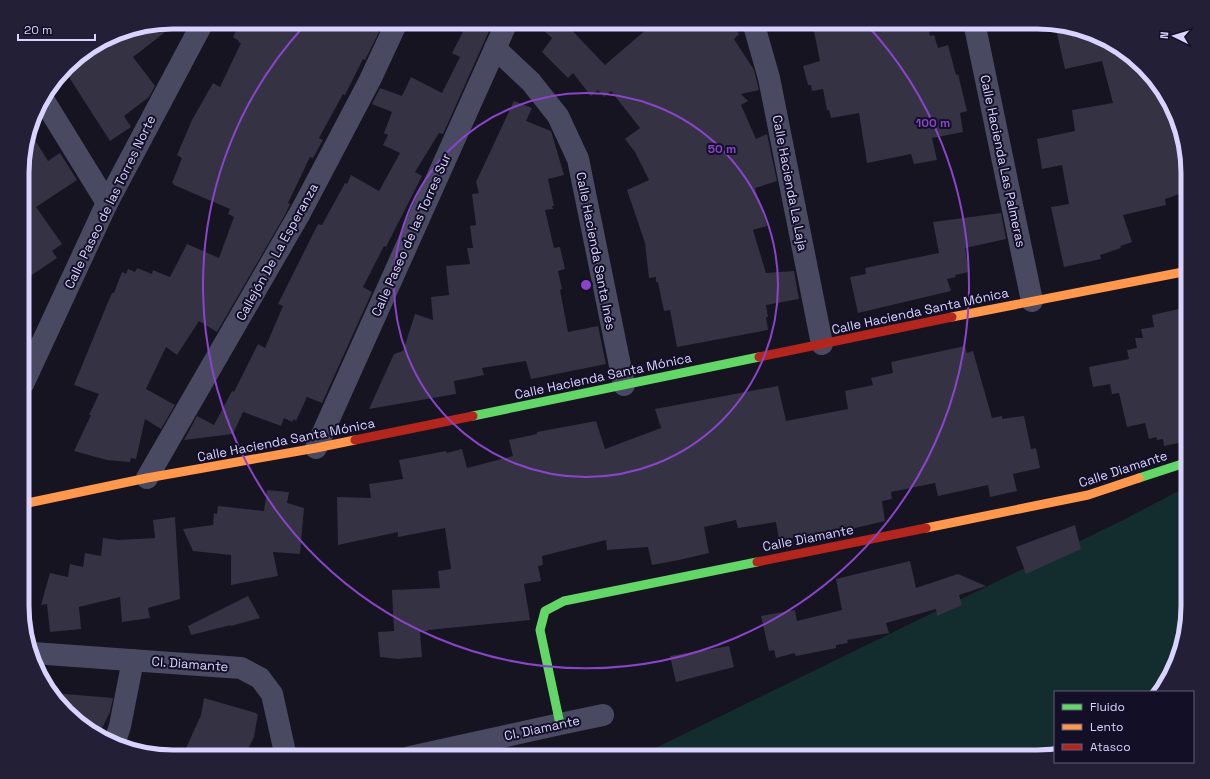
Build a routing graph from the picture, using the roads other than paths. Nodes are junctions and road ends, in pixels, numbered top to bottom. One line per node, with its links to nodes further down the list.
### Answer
1 (198, 29): 8 (street, Calle Paseo de las Torres Norte)
2 (394, 29): 16 (street, Callejón De La Esperanza)
3 (504, 29): 6 (street, Calle Paseo de las Torres Sur)
4 (755, 29): 11 (street, Calle Hacienda La Laja)
5 (975, 29): 10 (street, Calle Hacienda Las Palmeras)
6 (495, 48): 13 (street, Calle Hacienda Santa Inés); 14 (street, Calle Paseo de las Torres Sur)
7 (46, 104): 8 (street)
8 (107, 202): 12 (street, Calle Paseo de las Torres Norte)
9 (1181, 272): 10 (street, Calle Hacienda Santa Mónica)
10 (1032, 301): 11 (street, Calle Hacienda Santa Mónica)
11 (822, 344): 13 (street, Calle Hacienda Santa Mónica)
12 (29, 371)
13 (624, 386): 14 (street, Calle Hacienda Santa Mónica)
14 (316, 448): 16 (street, Calle Hacienda Santa Mónica)
15 (1181, 464): 21 (street, Calle Diamante)
16 (147, 478): 17 (street, Calle Hacienda Santa Mónica)
17 (29, 503)
18 (37, 653): 19 (street, Cl. Diamante)
19 (133, 660): 22 (street); 23 (street, Cl. Diamante)
20 (604, 716): 21 (street, Cl. Diamante)
21 (560, 724): 24 (street, Cl. Diamante)
22 (116, 738)
23 (284, 750)
24 (442, 750)

